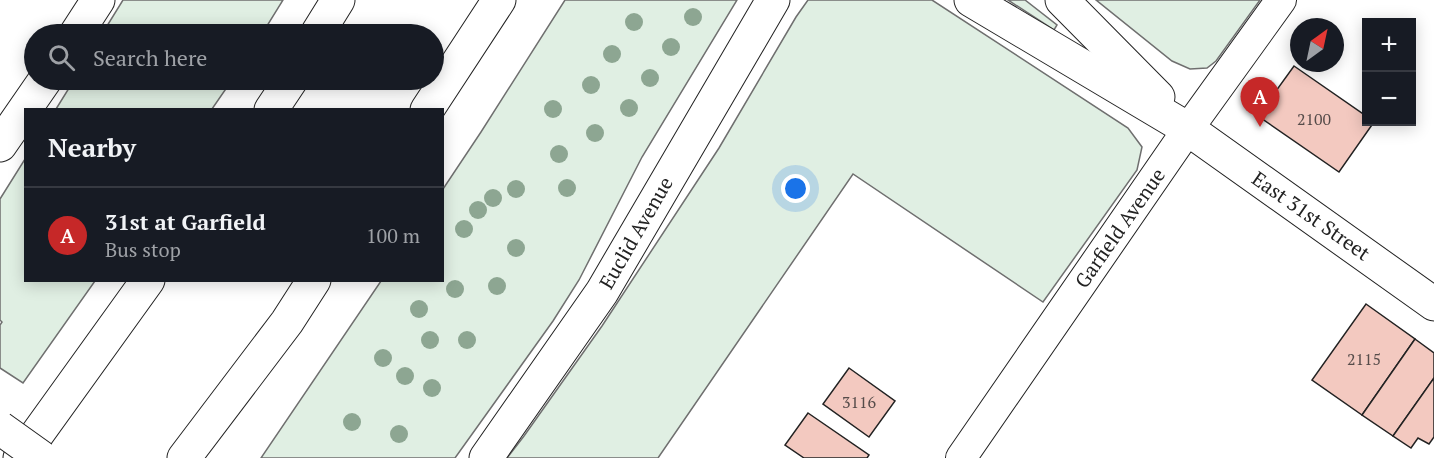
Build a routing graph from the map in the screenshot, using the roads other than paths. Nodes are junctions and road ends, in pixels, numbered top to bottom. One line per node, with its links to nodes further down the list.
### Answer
1 (98, 0): 8 (main road)
2 (338, 0): 9 (main road)
3 (499, 0): 10 (main road)
4 (773, 0): 27 (main road, Euclid Avenue)
5 (971, 0): 18 (main road, East 31st Street)
6 (1062, 0): 18 (main road, East 31st Street)
7 (1281, 0): 18 (street, Garfield Avenue)
8 (82, 24)
9 (323, 24)
10 (444, 84)
11 (38, 90): 14 (main road)
12 (284, 90): 15 (main road)
13 (440, 90): 16 (main road)
14 (26, 108)
15 (272, 108)
16 (428, 108)
17 (24, 110): 19 (main road)
18 (1188, 129): 22 (main road, East 31st Street); 28 (street, Garfield Avenue)
19 (0, 145)
20 (147, 282): 24 (main road)
21 (313, 282): 26 (main road)
22 (1434, 304)
23 (0, 428): 25 (main road, bridge)
24 (20, 458)
25 (42, 458)
26 (184, 458)
27 (486, 458)
28 (961, 458)

